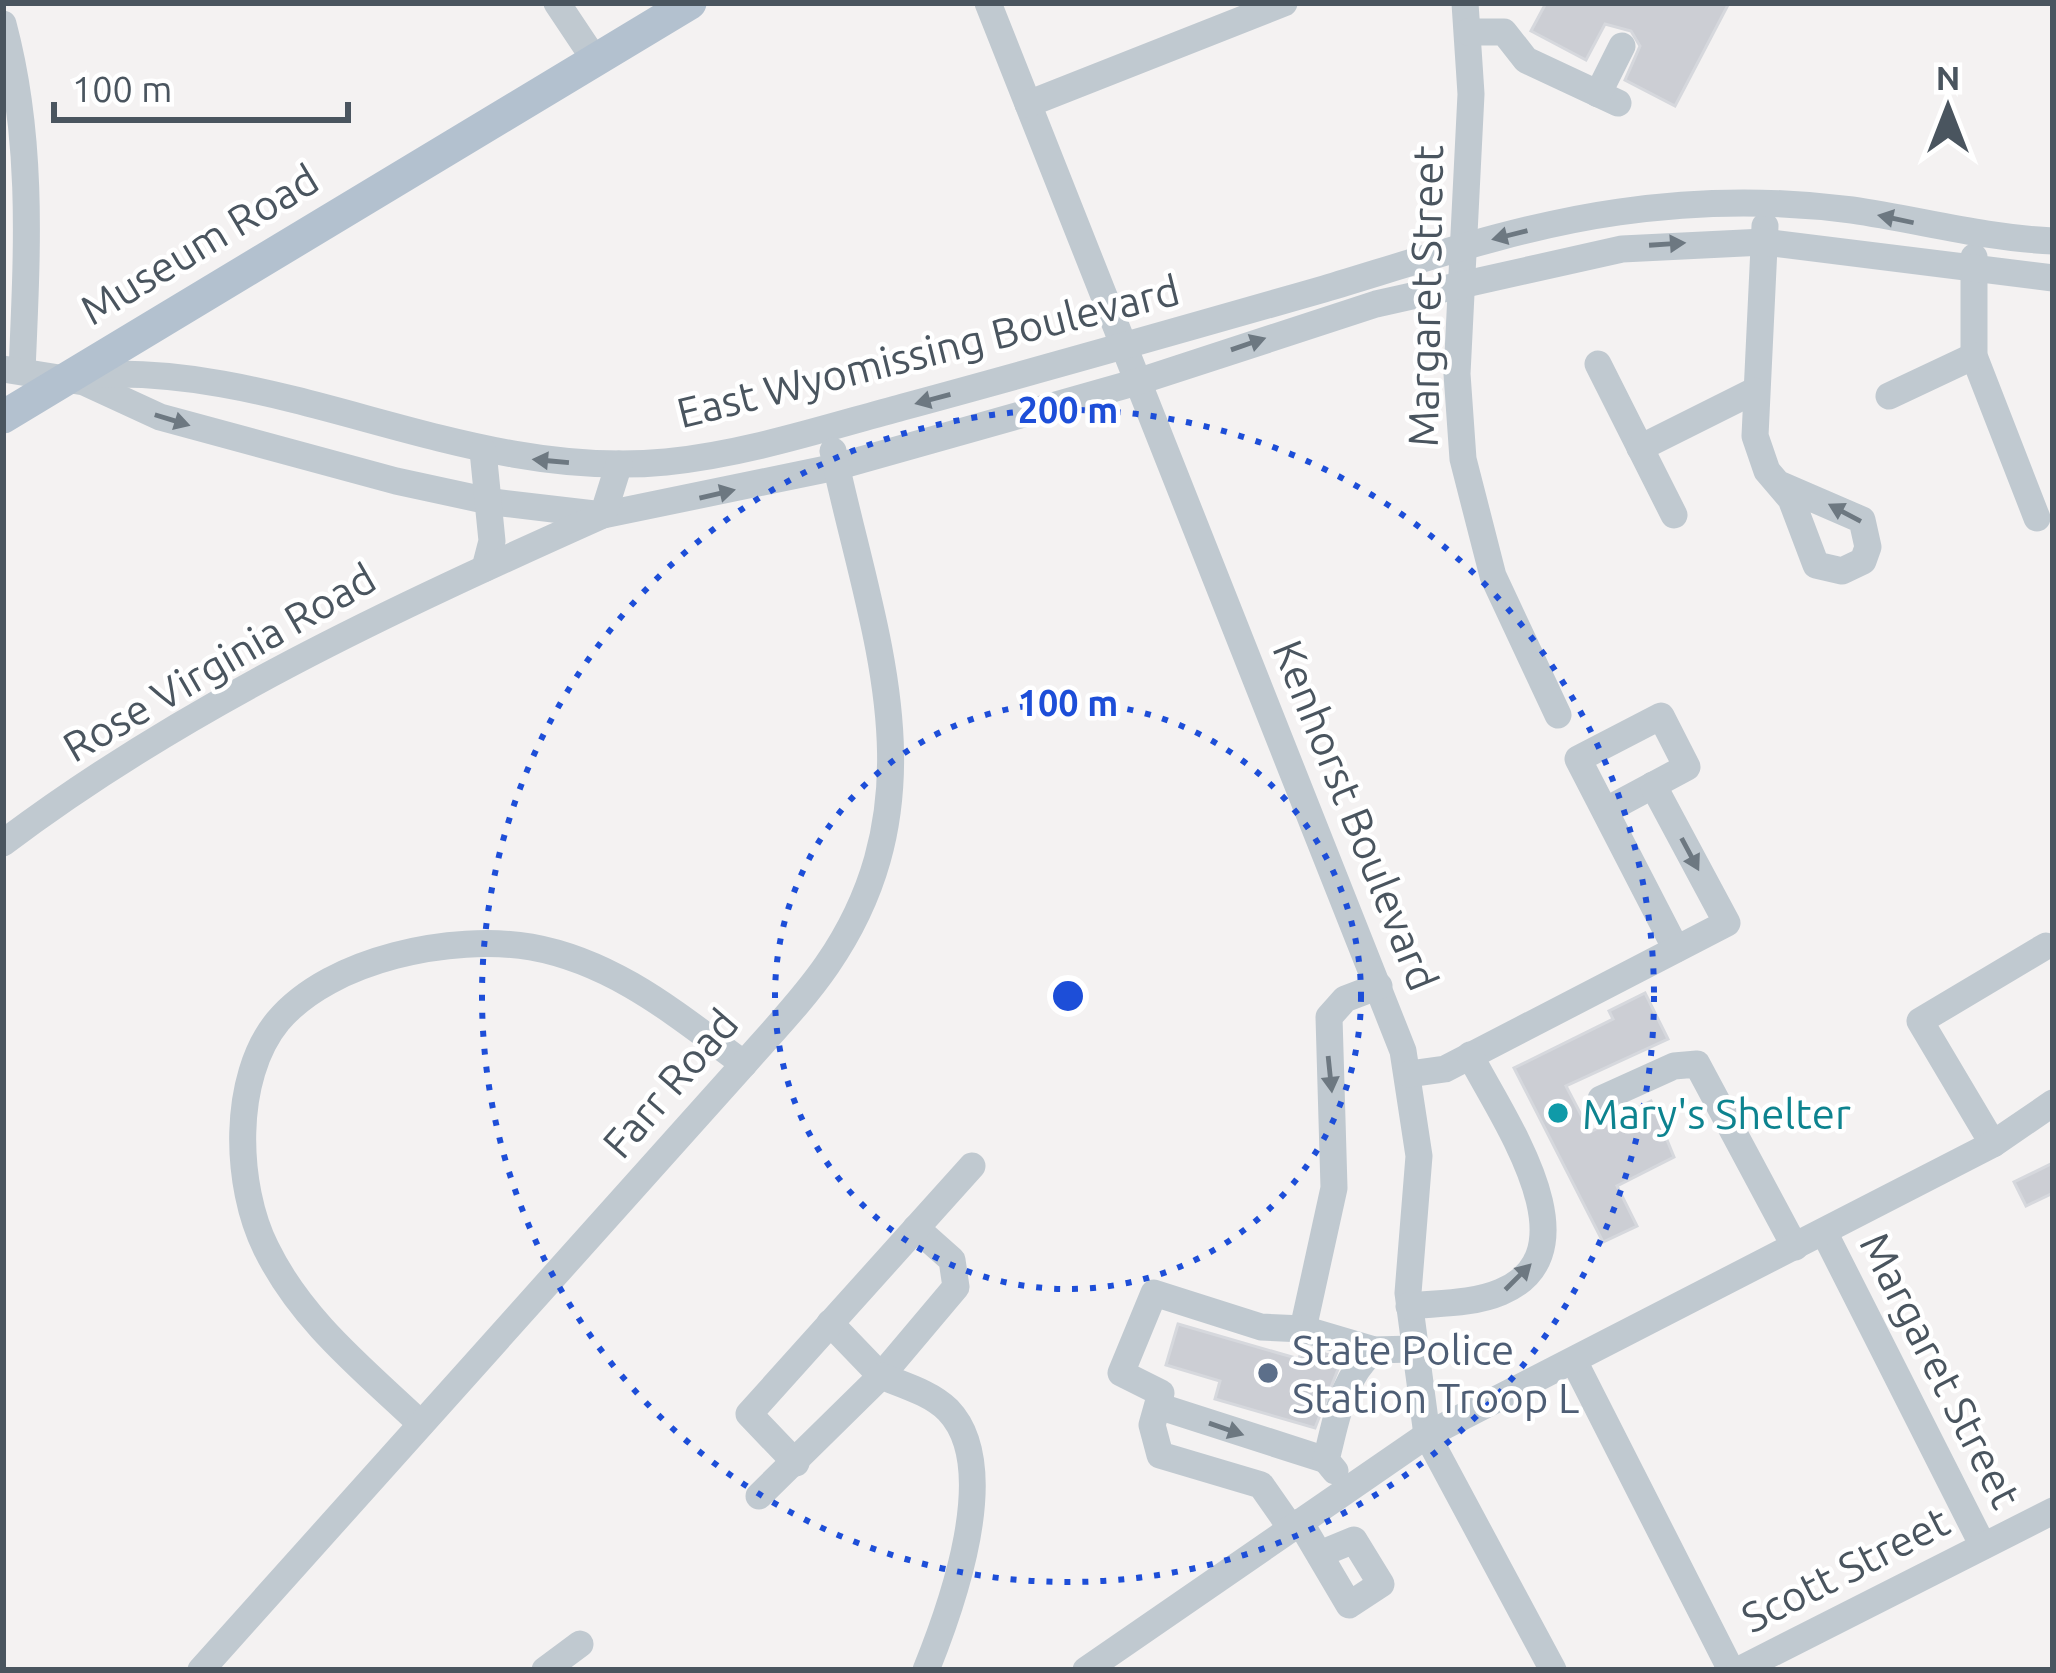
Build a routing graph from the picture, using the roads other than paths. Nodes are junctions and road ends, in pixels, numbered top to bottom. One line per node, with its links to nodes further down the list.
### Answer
1 (557, 3): 9 (street)
2 (690, 3): 9 (main road, Museum Road)
3 (988, 3): 10 (street, Kenhorst Boulevard)
4 (1284, 3): 10 (street)
5 (1465, 3): 7 (street, Margaret Street)
6 (3, 24): 22 (street)
7 (1468, 32): 8 (street); 15 (street, Margaret Street)
8 (1622, 46)
9 (595, 60): 23 (main road, Museum Road)
10 (1028, 104): 19 (street, Kenhorst Boulevard)
11 (1766, 204): 12 (street, East Wyomissing Boulevard, one-way to 11); 14 (street); 15 (street, East Wyomissing Boulevard, one-way to 15)
12 (1976, 235): 13 (street, East Wyomissing Boulevard); 16 (street)
13 (2053, 241)
14 (1764, 242): 16 (street, East Wyomissing Boulevard); 18 (street, East Wyomissing Boulevard, one-way to 14); 25 (street)
15 (1466, 248): 18 (street, Margaret Street); 19 (street, East Wyomissing Boulevard)
16 (1972, 272): 17 (street, East Wyomissing Boulevard); 20 (street)
17 (2053, 278)
18 (1465, 286): 24 (street, East Wyomissing Boulevard, one-way to 18); 39 (street, Margaret Street)
19 (1124, 349): 24 (street, Kenhorst Boulevard); 28 (street, East Wyomissing Boulevard, one-way to 28)
20 (1974, 356): 26 (street); 37 (street)
21 (1598, 364): 29 (street)
22 (12, 370): 23 (street)
23 (64, 376): 27 (main road, Museum Road); 30 (street, East Wyomissing Boulevard); 34 (street, East Wyomissing Boulevard, one-way to 34)
24 (1137, 382): 32 (street, East Wyomissing Boulevard); 45 (street, Kenhorst Boulevard)
25 (1754, 391): 29 (street); 33 (street)
26 (1889, 396)
27 (3, 417)
28 (828, 429): 31 (street, East Wyomissing Boulevard); 32 (street, Farr Road)
29 (1640, 448): 36 (street)
30 (483, 452): 31 (street, East Wyomissing Boulevard, one-way to 30); 34 (street)
31 (619, 464): 35 (street)
32 (836, 467): 35 (street, East Wyomissing Boulevard, one-way to 32); 47 (street, Farr Road)
33 (1781, 485)
34 (487, 500): 35 (street, East Wyomissing Boulevard); 38 (street)
35 (603, 515): 38 (street, Rose Virginia Road)
36 (1674, 515)
37 (2037, 518)
38 (485, 568): 42 (street, Rose Virginia Road)
39 (1558, 715)
40 (1653, 785): 41 (street); 41 (street); 44 (street, one-way to 44)
41 (1605, 811): 44 (street)
42 (3, 843)
43 (2046, 946): 51 (street)
44 (1676, 949): 46 (street)
45 (1379, 986): 48 (street, Kenhorst Boulevard); 58 (street, one-way to 58)
46 (1470, 1055): 48 (street); 56 (street, one-way to 46)
47 (744, 1064): 64 (street, Farr Road); 64 (street)
48 (1409, 1074): 56 (street, Kenhorst Boulevard)
49 (1601, 1099): 55 (street)
50 (2053, 1103): 51 (street)
51 (1993, 1144): 54 (street)
52 (972, 1166): 53 (street)
53 (916, 1228): 57 (street); 62 (street)
54 (1824, 1232): 55 (street); 74 (street, Margaret Street)
55 (1795, 1247): 61 (street)
56 (1408, 1306): 59 (street, Kenhorst Boulevard)
57 (830, 1324): 62 (street); 68 (street)
58 (1304, 1329): 60 (street); 63 (street)
59 (1412, 1348): 60 (street); 65 (street, Kenhorst Boulevard)
60 (1374, 1351): 67 (street)
61 (1574, 1360): 65 (street); 82 (street)
62 (881, 1376): 68 (street); 79 (street)
63 (1158, 1406): 66 (street, one-way to 66); 69 (street)
64 (422, 1424): 77 (street, Farr Road)
65 (1427, 1435): 70 (street); 81 (street, Kenhorst Boulevard)
66 (1294, 1452): 67 (street); 69 (street)
67 (1326, 1460): 70 (street)
68 (796, 1463): 71 (street)
69 (1262, 1485): 73 (street)
70 (1349, 1488): 73 (street)
71 (760, 1496)
72 (2053, 1511): 74 (street, Scott Street)
73 (1296, 1525): 75 (street); 80 (street)
74 (1983, 1546): 82 (street, Scott Street)
75 (1320, 1554): 75 (street)
76 (580, 1644): 78 (street)
77 (201, 1670)
78 (545, 1670)
79 (926, 1670)
80 (1086, 1670)
81 (1553, 1670)
82 (1735, 1670)

